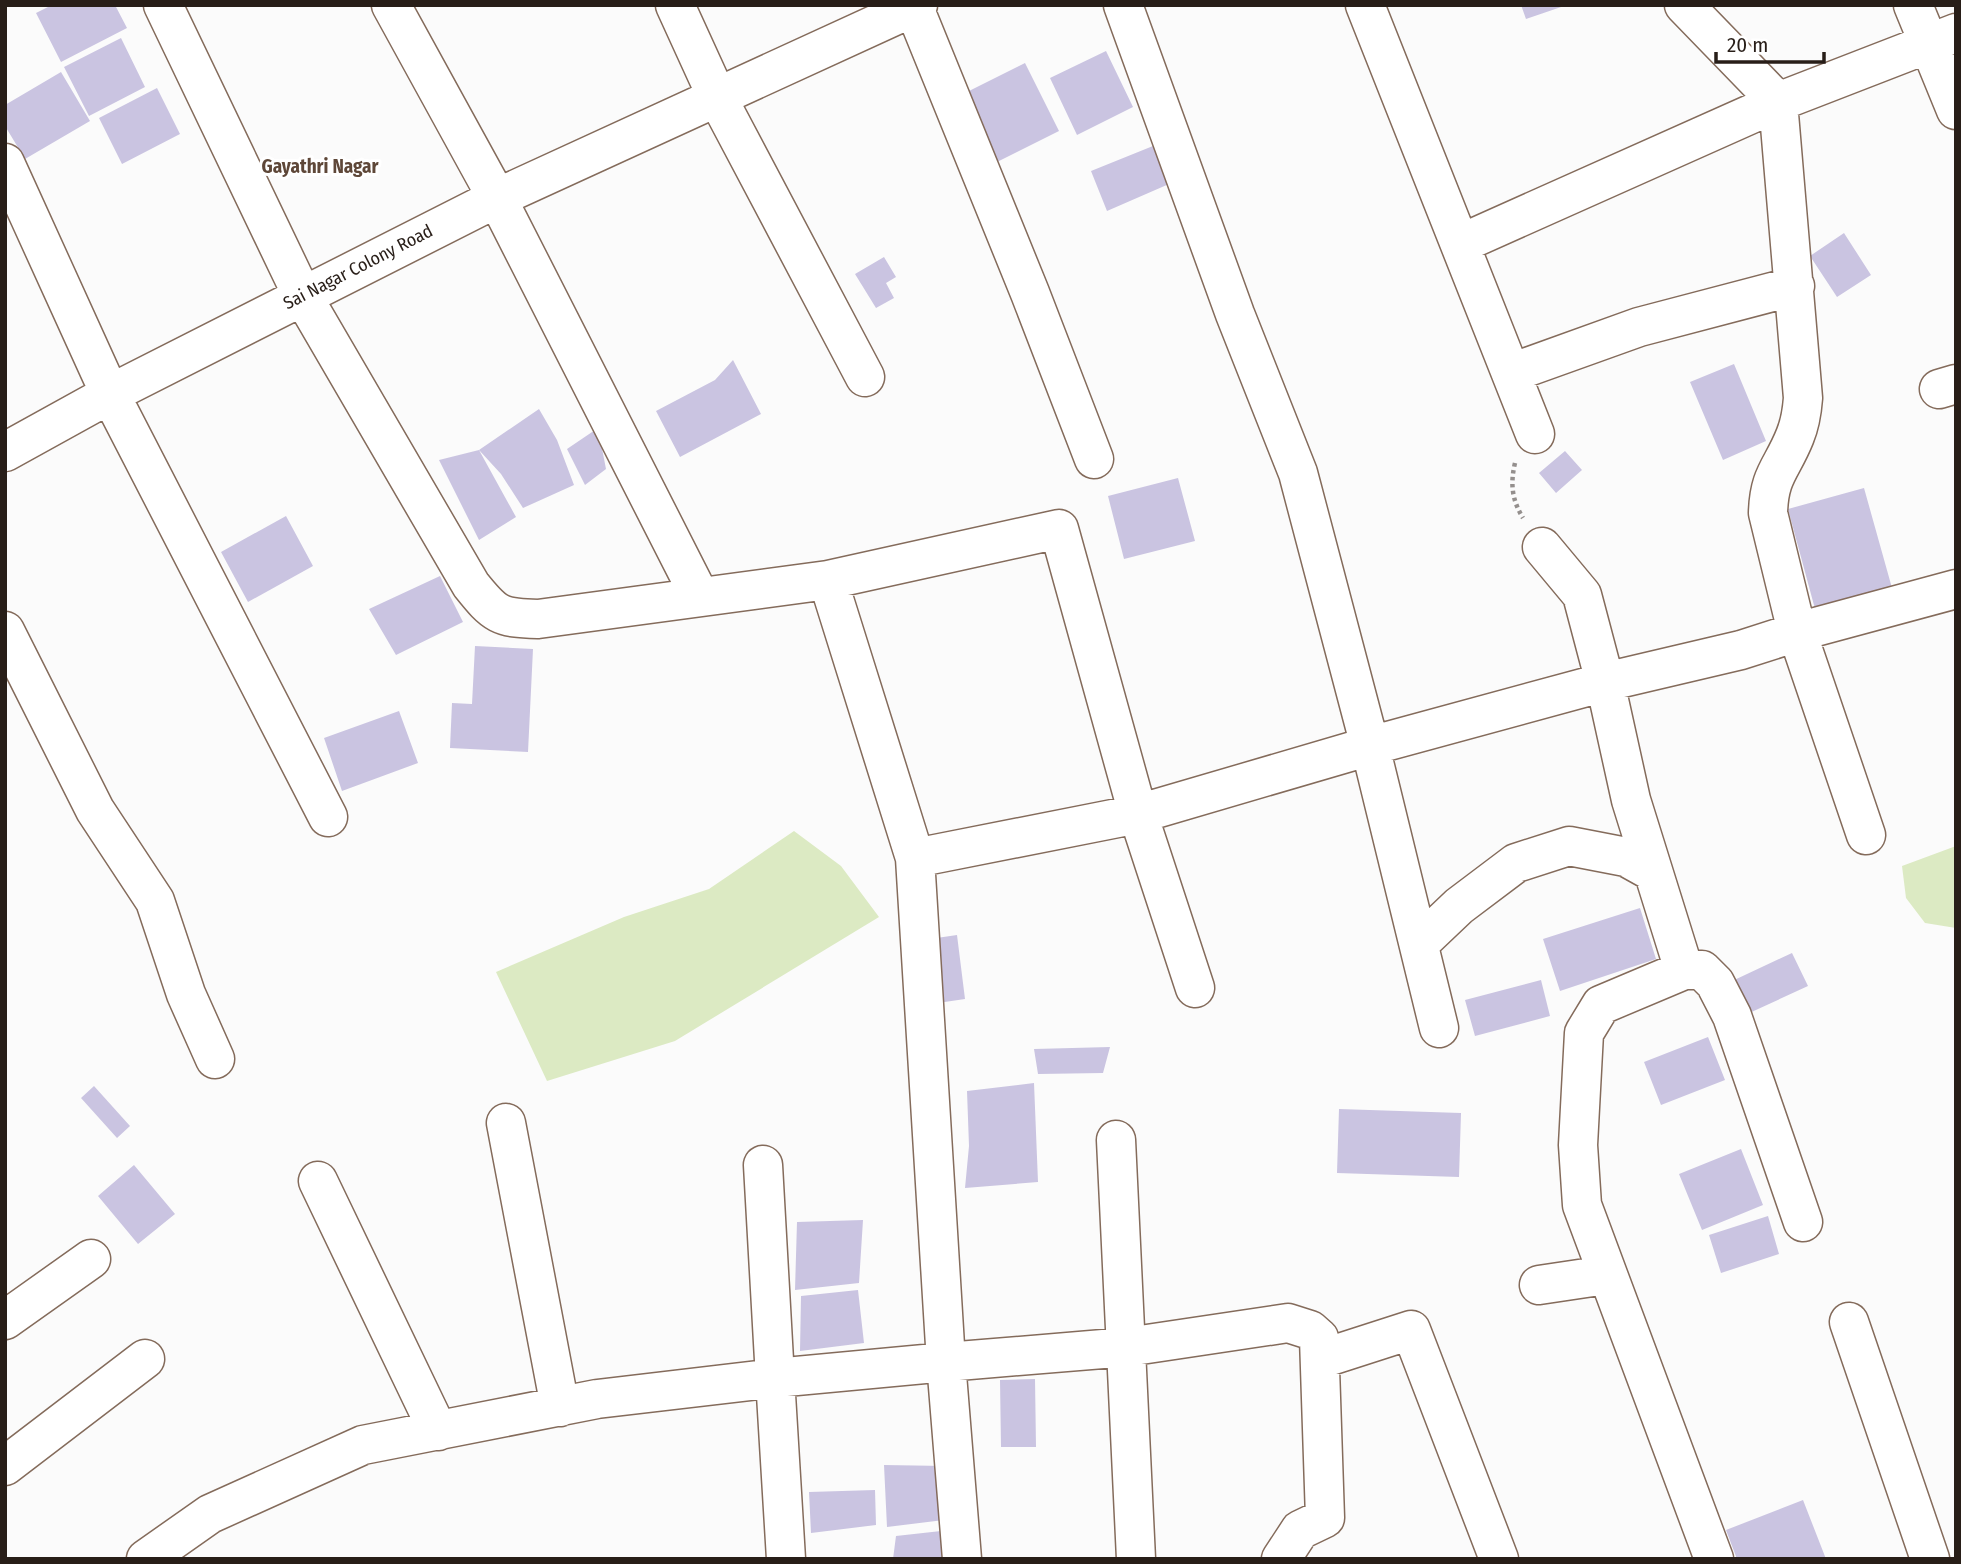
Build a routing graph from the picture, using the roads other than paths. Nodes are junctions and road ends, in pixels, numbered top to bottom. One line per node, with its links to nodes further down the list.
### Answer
1 (163, 5): 17 (street)
2 (391, 5): 14 (street)
3 (675, 5): 10 (street)
4 (1123, 5): 31 (street)
5 (1365, 5): 15 (street)
6 (1684, 5): 11 (street)
7 (1913, 5): 9 (street)
8 (915, 6): 10 (street, Sai Nagar Colony Road); 23 (street)
9 (1942, 37): 11 (street); 12 (street)
10 (717, 97): 14 (street, Sai Nagar Colony Road); 19 (street)
11 (1779, 102): 15 (street); 16 (street)
12 (1956, 110)
13 (5, 163): 20 (street)
14 (497, 198): 17 (street, Sai Nagar Colony Road); 27 (street)
15 (1460, 244): 18 (street)
16 (1795, 286): 18 (street); 29 (street)
17 (302, 295): 20 (street, Sai Nagar Colony Road); 27 (street)
18 (1511, 373): 21 (street)
19 (865, 377)
20 (110, 394): 22 (street, Sai Nagar Colony Road); 33 (street)
21 (1535, 433)
22 (5, 452)
23 (1094, 459)
24 (1542, 547): 30 (street)
25 (828, 580): 27 (street); 32 (street); 35 (street)
26 (1956, 589): 29 (street)
27 (699, 596)
28 (5, 631): 41 (street)
29 (1797, 632): 30 (street); 34 (street)
30 (1605, 682): 31 (street); 36 (street)
31 (1370, 746): 32 (street); 37 (street)
32 (1138, 814): 35 (street); 39 (street)
33 (328, 817)
34 (1866, 835)
35 (915, 858): 55 (street)
36 (1653, 872): 37 (street); 38 (street)
37 (1419, 944): 40 (street)
38 (1684, 970): 46 (street); 48 (street)
39 (1195, 988)
40 (1439, 1028)
41 (215, 1059)
42 (506, 1123): 57 (street)
43 (1116, 1140): 52 (street)
44 (763, 1165): 56 (street)
45 (318, 1181): 58 (street)
46 (1804, 1222)
47 (91, 1259): 50 (street)
48 (1606, 1275): 49 (street); 66 (street)
49 (1539, 1285)
50 (5, 1320)
51 (1849, 1322): 67 (street)
52 (1127, 1347): 54 (street); 55 (street); 63 (street)
53 (145, 1359): 59 (street)
54 (1321, 1359): 64 (street); 65 (street)
55 (946, 1362): 56 (street); 62 (street)
56 (775, 1378): 57 (street); 61 (street)
57 (560, 1407): 58 (street)
58 (438, 1431): 60 (street)
59 (5, 1466)
60 (146, 1559)
61 (786, 1559)
62 (962, 1559)
63 (1136, 1559)
64 (1282, 1559)
65 (1499, 1559)
66 (1714, 1559)
67 (1930, 1559)

